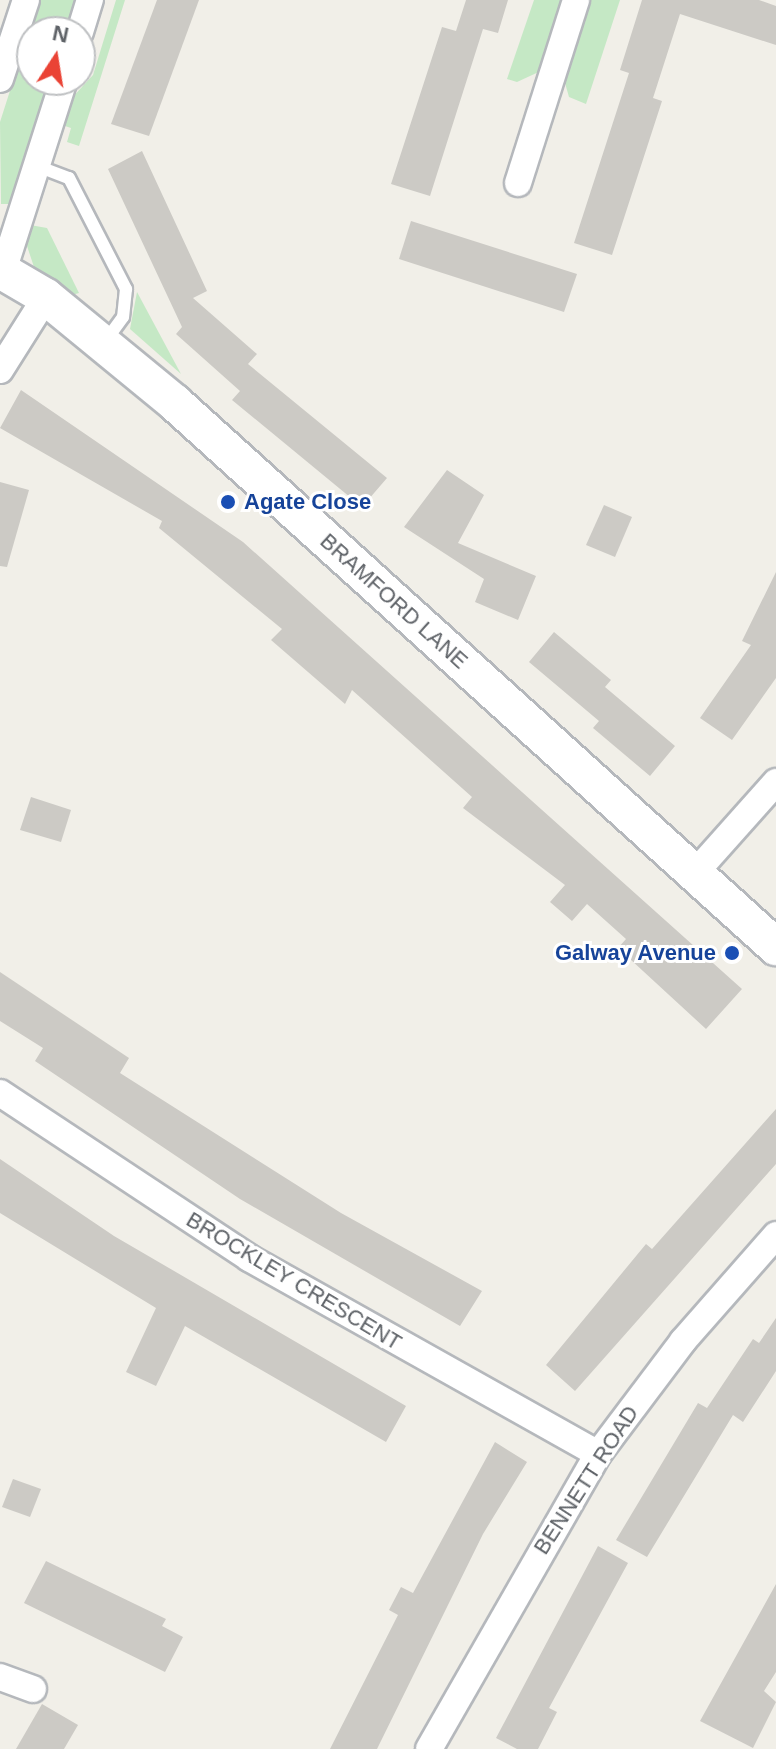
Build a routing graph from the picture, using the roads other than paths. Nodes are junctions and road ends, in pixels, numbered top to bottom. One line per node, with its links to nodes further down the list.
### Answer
1 (26, 0): 3 (street)
2 (576, 0): 6 (street)
3 (0, 79)
4 (59, 96): 5 (street)
5 (37, 166): 7 (street); 9 (lane)
6 (518, 183)
7 (2, 270): 8 (street, BRAMFORD LANE)
8 (46, 297): 9 (street, BRAMFORD LANE); 10 (street)
9 (105, 342): 12 (street, BRAMFORD LANE)
10 (0, 370)
11 (776, 782): 12 (street)
12 (695, 873): 13 (street, BRAMFORD LANE)
13 (776, 947)
14 (0, 1093): 16 (street, BROCKLEY CRESCENT)
15 (776, 1235): 16 (street, BENNETT ROAD)
16 (598, 1454): 19 (street, BENNETT ROAD)
17 (0, 1677): 18 (street)
18 (33, 1689)
19 (429, 1749)

